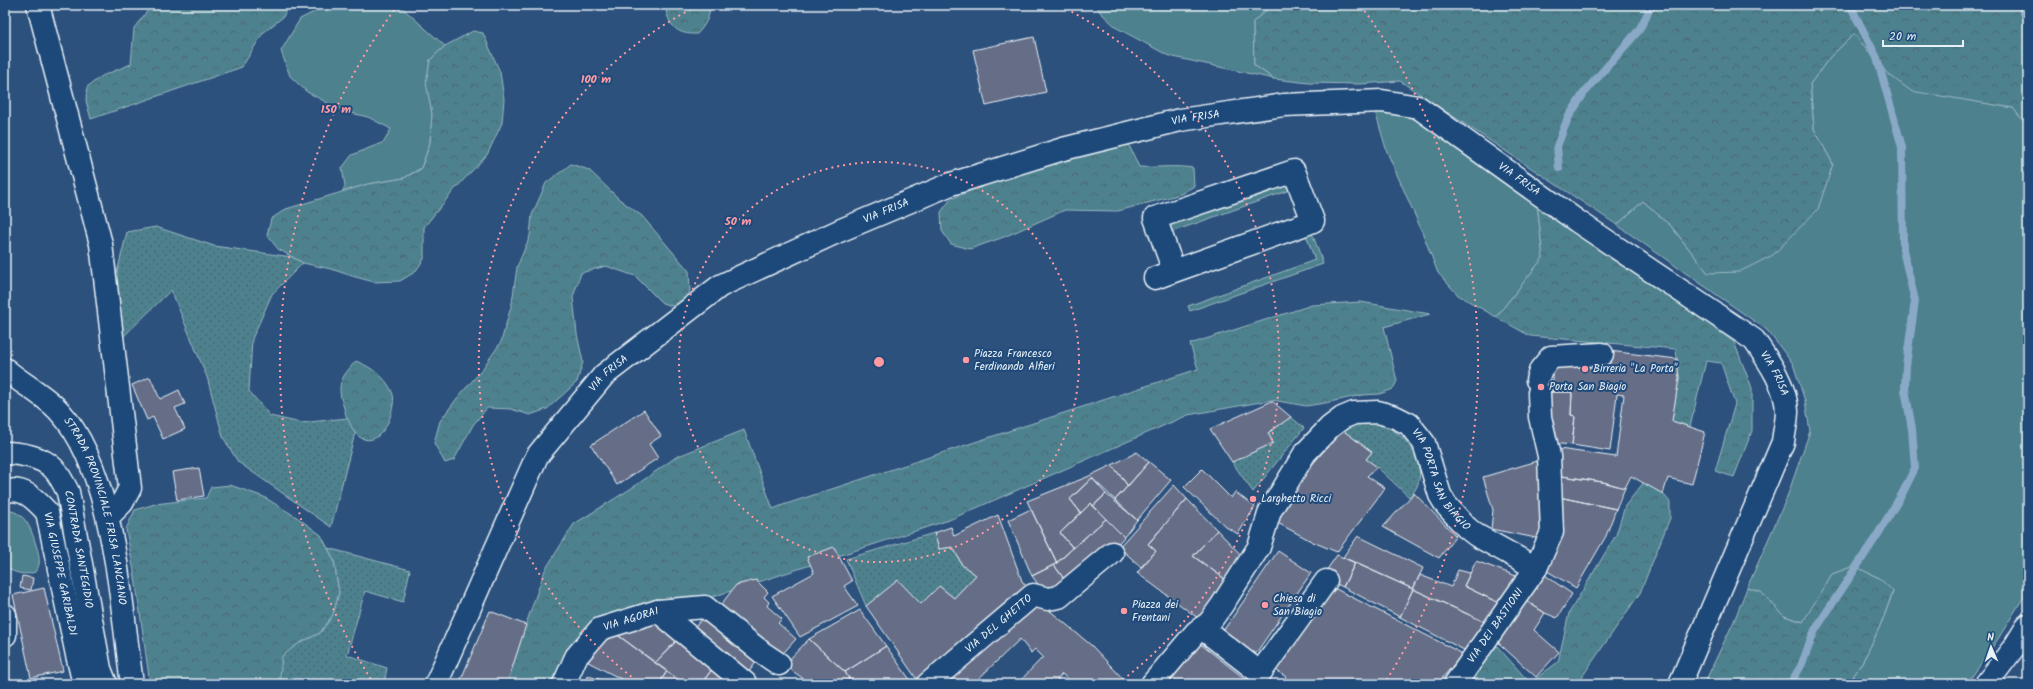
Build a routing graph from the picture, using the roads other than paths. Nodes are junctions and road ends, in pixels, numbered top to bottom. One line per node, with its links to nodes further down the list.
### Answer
1 (38, 5): 7 (street)
2 (1165, 275): 2 (street)
3 (1602, 354): 9 (street, VIA DEI BASTIONI)
4 (5, 369): 7 (street, STRADA PROVINCIALE FRISA LANCIANO)
5 (5, 453): 17 (street, CONTRADA SANT'EGIDIO)
6 (5, 492): 16 (street, VIA GIUSEPPE GARIBALDI)
7 (108, 517): 18 (street, STRADA PROVINCIALE FRISA LANCIANO)
8 (1112, 553): 22 (street, VIA DEL GHETTO)
9 (1536, 568): 14 (street, VIA PORTA SAN BIAGIO); 24 (street, VIA DEI BASTIONI)
10 (1326, 581): 14 (street)
11 (658, 611): 20 (street, VIA AGORAI); 21 (street); 21 (street, VIA AGORAI)
12 (5, 615): 15 (street)
13 (2028, 625): 26 (street)
14 (1206, 626): 23 (street)
15 (5, 635)
16 (84, 684)
17 (106, 684)
18 (132, 684)
19 (436, 684): 25 (street, VIA FRISA)
20 (564, 684)
21 (744, 684)
22 (928, 684)
23 (1152, 684)
24 (1456, 684)
25 (1680, 684)
26 (1986, 684)

